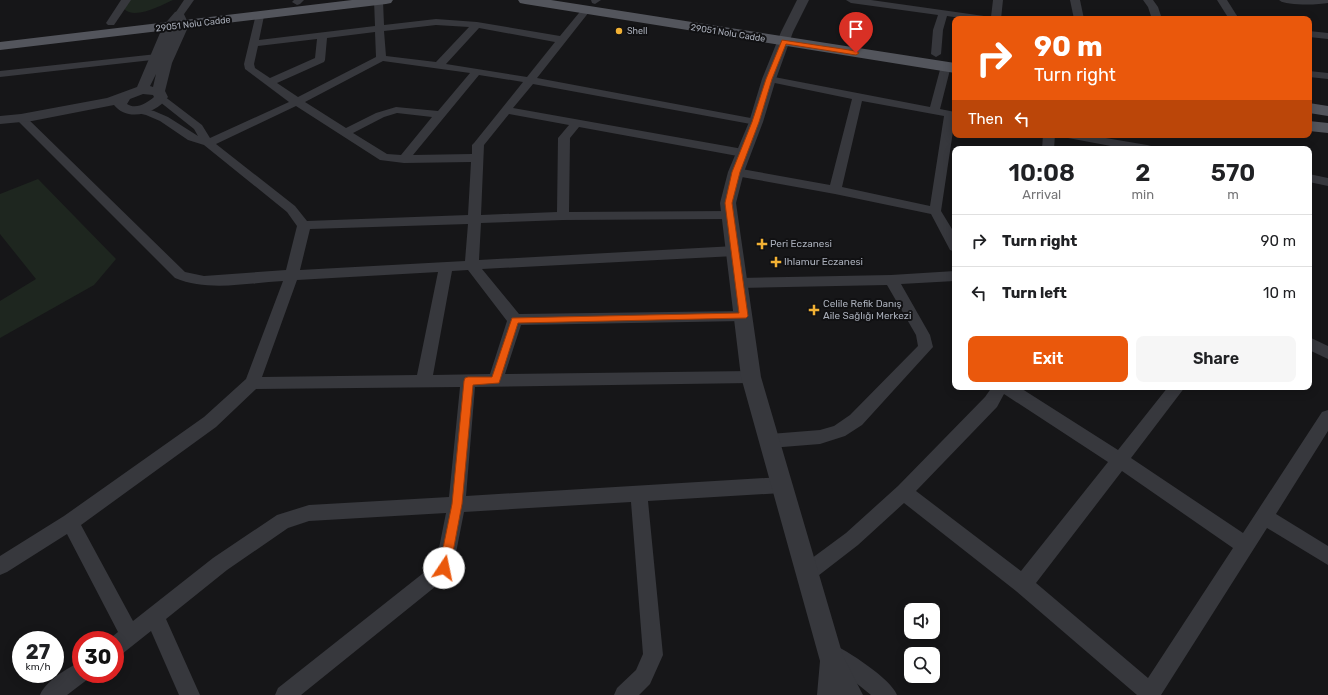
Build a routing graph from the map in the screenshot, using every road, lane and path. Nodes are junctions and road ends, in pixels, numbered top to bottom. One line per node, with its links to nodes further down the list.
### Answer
1 (126, 0): 25 (street)
2 (189, 0): 24 (street)
3 (314, 0): 13 (main road, 29051 Nolu Cadde)
4 (382, 0): 18 (main road, 29051 Nolu Cadde); 27 (street)
5 (525, 0): 16 (main road, 29051 Nolu Cadde)
6 (803, 0): 32 (street)
7 (851, 0): 14 (street)
8 (998, 0): 20 (street)
9 (1075, 0): 21 (street)
10 (1148, 0): 22 (street)
11 (1222, 0): 23 (street)
12 (1284, 0): 15 (street)
13 (298, 1): 24 (main road, 29051 Nolu Cadde)
14 (866, 1): 17 (street)
15 (1326, 2)
16 (592, 3): 32 (main road, 29051 Nolu Cadde); 33 (street)
17 (943, 13): 19 (street); 36 (street)
18 (259, 16): 24 (main road, 29051 Nolu Cadde); 34 (street)
19 (966, 16)
20 (996, 16)
21 (1078, 16)
22 (1156, 16)
23 (1232, 16)
24 (177, 22): 25 (main road, 29051 Nolu Cadde); 35 (main road, 29051 Nolu Cadde); 37 (street); 49 (street)
25 (111, 23): 29 (main road, 29051 Nolu Cadde)
26 (477, 25): 27 (street); 33 (street); 40 (street)
27 (380, 28): 30 (street); 38 (street)
28 (1312, 34): 31 (street)
29 (0, 35)
30 (322, 35): 34 (street); 47 (street)
31 (1328, 36)
32 (786, 37): 36 (main road, 29051 Nolu Cadde); 39 (main road, 29051 Nolu Cadde); 45 (street)
33 (563, 40): 46 (street)
34 (253, 44): 47 (street)
35 (0, 46)
36 (936, 54): 39 (main road, 29051 Nolu Cadde)
37 (157, 57): 42 (street); 48 (street)
38 (380, 58): 40 (street); 51 (street)
39 (952, 64): 55 (street)
40 (439, 65): 41 (street)
41 (477, 71): 46 (street); 58 (street)
42 (0, 74)
43 (1312, 74): 44 (street)
44 (1328, 76)
45 (769, 79): 50 (street); 61 (street)
46 (531, 80): 54 (street); 61 (street)
47 (269, 83): 51 (street)
48 (142, 90): 49 (street); 52 (street)
49 (159, 94): 52 (street); 67 (street)
50 (858, 97): 55 (street); 75 (street)
51 (297, 102): 65 (street); 67 (street)
52 (128, 106): 59 (street); 67 (street)
53 (1312, 108): 56 (main road)
54 (506, 110): 62 (street); 70 (street)
55 (934, 111): 57 (street)
56 (1328, 111)
57 (952, 115): 76 (street)
58 (440, 116): 65 (street); 71 (street)
59 (21, 118): 60 (street); 85 (street)
60 (0, 120)
61 (756, 122): 69 (street)
62 (576, 123): 69 (street); 78 (street)
63 (1312, 126): 64 (main road)
64 (1328, 128)
65 (346, 132): 71 (street)
66 (1085, 138): 68 (street)
67 (208, 143): 80 (street)
68 (1130, 146)
69 (743, 153): 72 (street)
70 (478, 158): 71 (street); 79 (street)
71 (404, 159)
72 (736, 172): 75 (street); 77 (street)
73 (1312, 179): 74 (street)
74 (1328, 182)
75 (835, 190): 76 (street)
76 (934, 211): 81 (street)
77 (730, 215): 78 (street); 82 (street)
78 (563, 216): 79 (street)
79 (475, 220): 80 (street); 83 (street)
80 (304, 225): 85 (street)
81 (952, 241)
82 (735, 251): 83 (street); 88 (street)
83 (472, 266): 84 (street); 90 (street)
84 (446, 267): 85 (street); 95 (street)
85 (292, 275): 97 (street)
86 (952, 276): 87 (street)
87 (892, 280): 88 (street); 102 (street)
88 (739, 283): 89 (street)
89 (743, 316): 90 (street); 93 (street)
90 (515, 320): 94 (street)
91 (1312, 345): 92 (street)
92 (1328, 353)
93 (752, 377): 94 (street); 102 (street)
94 (496, 380): 96 (street)
95 (424, 381): 96 (street); 97 (street)
96 (468, 381): 107 (street)
97 (252, 384): 109 (street)
98 (998, 390): 105 (street)
99 (1011, 390): 103 (street)
100 (1170, 390): 103 (street)
101 (1328, 417): 108 (street)
102 (770, 441): 104 (street)
103 (1120, 460): 110 (street); 114 (street)
104 (782, 485): 106 (street); 113 (street)
105 (904, 492): 113 (street); 114 (street)
106 (639, 493): 107 (street); 124 (street)
107 (457, 504): 115 (street); 123 (street)
108 (1264, 516): 110 (street); 111 (street)
109 (70, 522): 112 (street); 116 (street)
110 (1246, 545): 120 (street)
111 (1328, 556)
112 (0, 566)
113 (808, 573): 118 (street)
114 (1023, 584): 120 (street)
115 (155, 617): 117 (street); 122 (street)
116 (118, 631)
117 (124, 640)
118 (832, 657): 125 (street); 126 (street); 127 (street)
119 (72, 679): 121 (street)
120 (1150, 694)
121 (50, 695)
122 (190, 695)
123 (285, 695)
124 (624, 695)
125 (830, 695)
126 (850, 695)
127 (887, 695)

